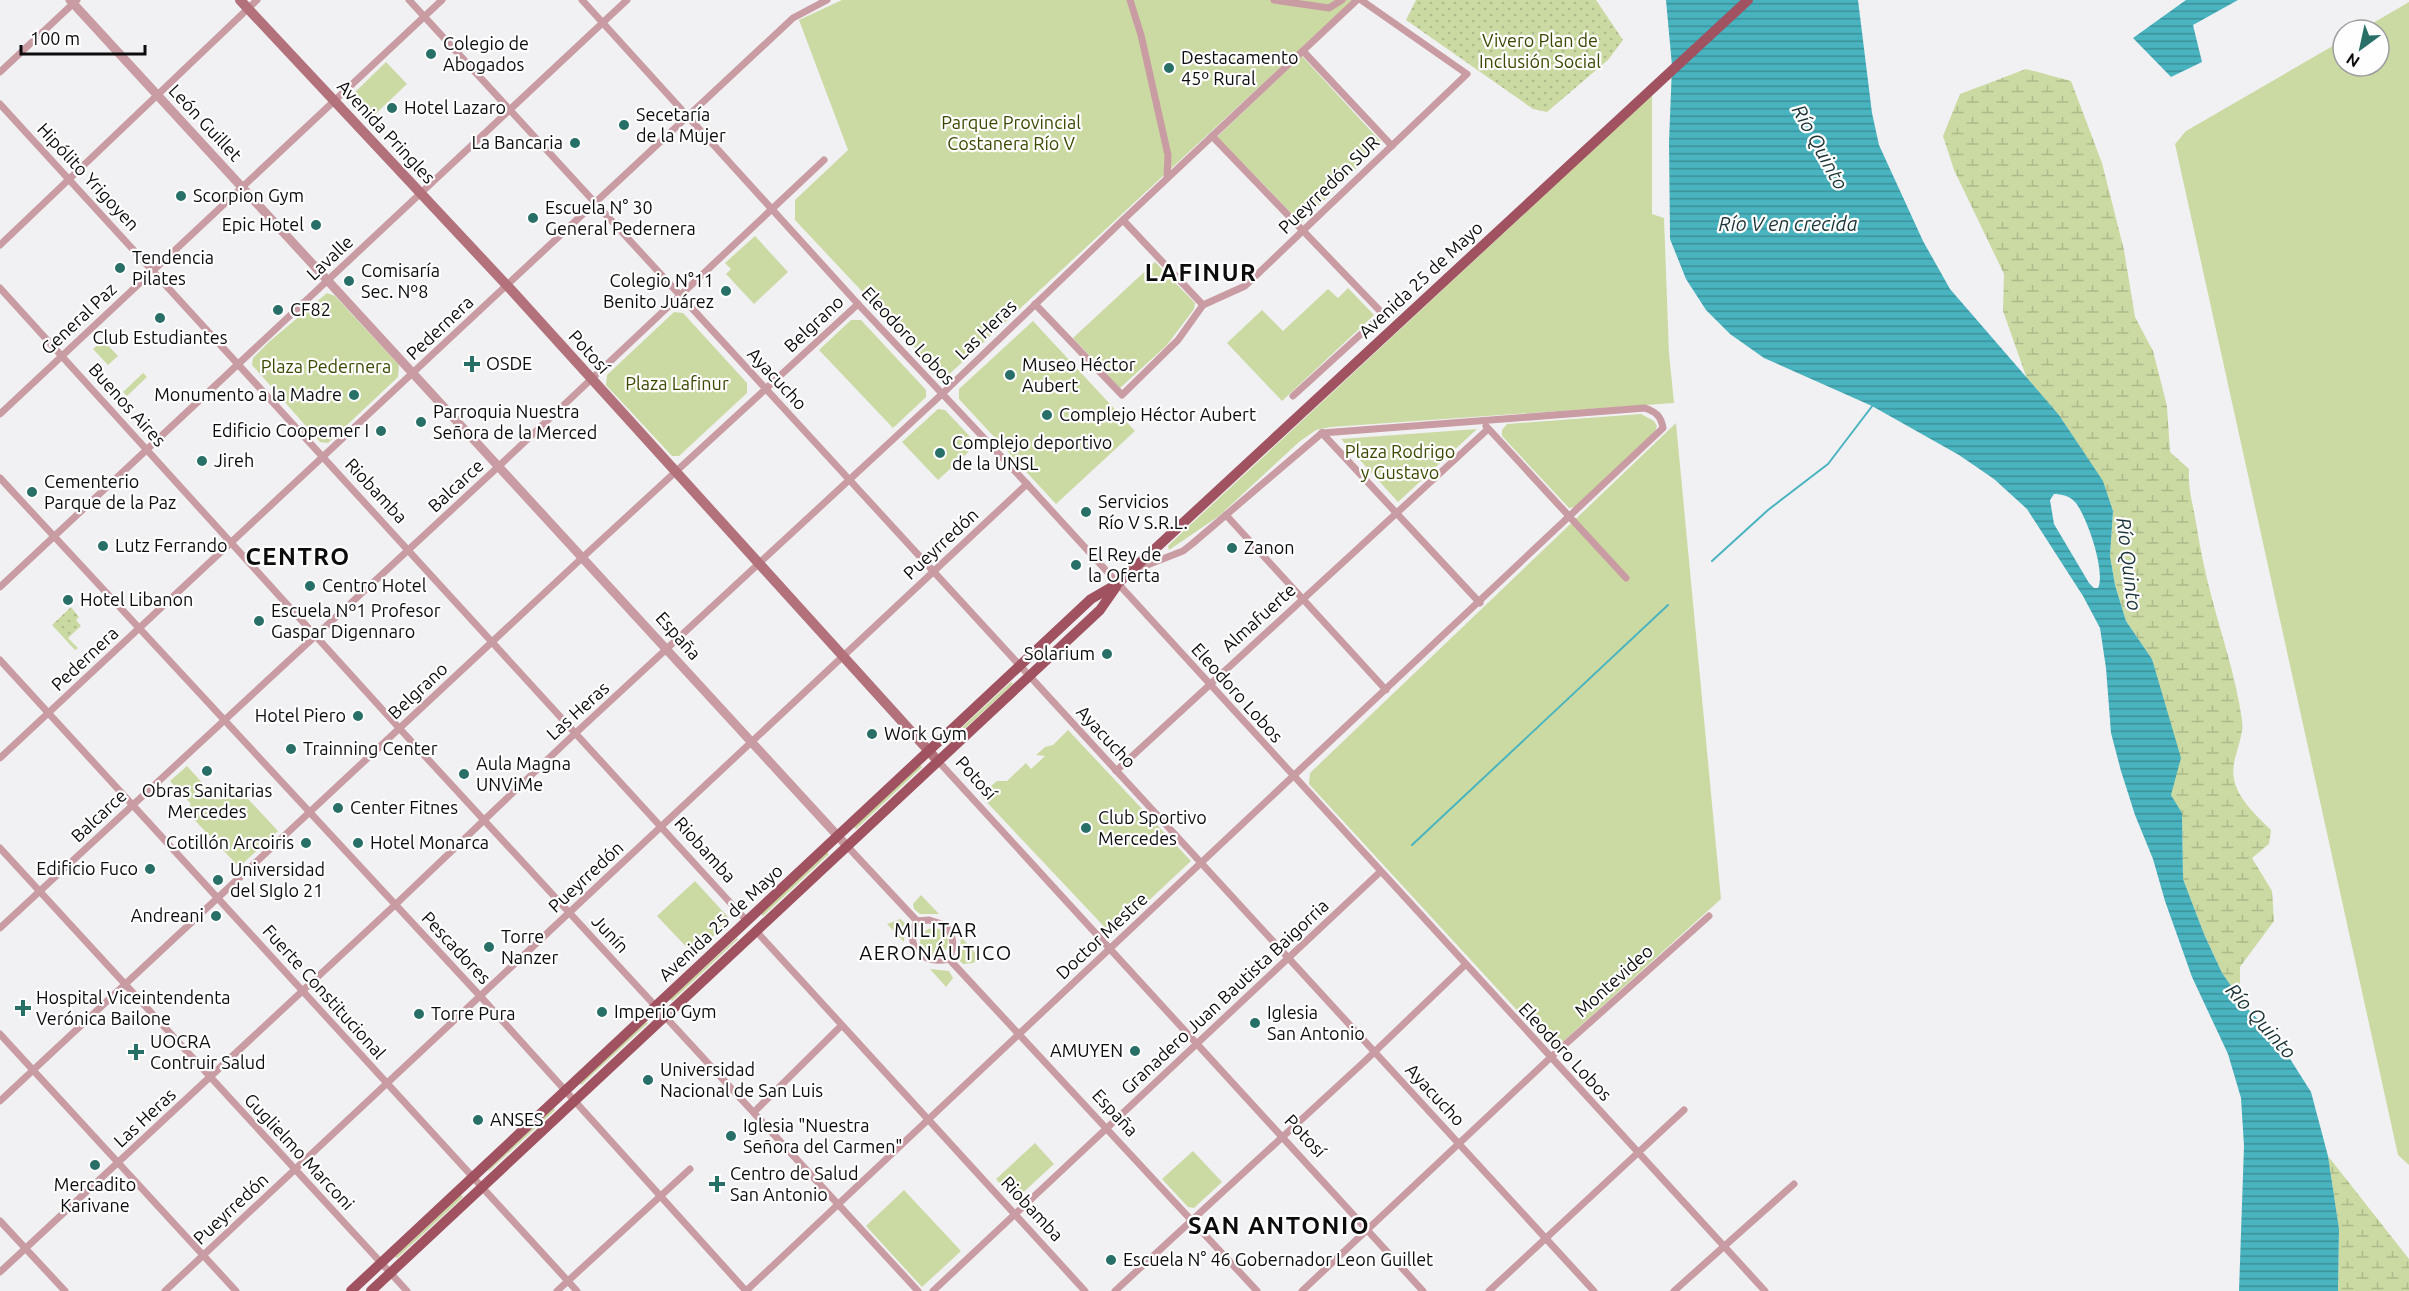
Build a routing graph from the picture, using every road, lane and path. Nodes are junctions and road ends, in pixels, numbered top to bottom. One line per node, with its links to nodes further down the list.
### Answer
1 (257, 0): 13 (street)
2 (409, 0): 14 (street, Ayacucho)
3 (442, 0): 14 (street, General Paz)
4 (582, 0): 15 (street, Eleodoro Lobos)
5 (627, 0): 15 (street, Lavalle)
6 (827, 0): 22 (street, Pedernera)
7 (1130, 0): 27 (street)
8 (1274, 0): 9 (street)
9 (1341, 0)
10 (1359, 0): 16 (street, Las Heras); 24 (street, Pueyrredón SUR)
11 (1748, 0): 69 (main road, Avenida 25 de Mayo)
12 (73, 1): 17 (street); 18 (street, León Guillet)
13 (244, 4): 18 (street); 19 (main road, Avenida Pringles)
14 (424, 16): 19 (street, General Paz); 21 (street, Ayacucho)
15 (603, 22): 21 (street, Lavalle); 22 (street, Eleodoro Lobos)
16 (1303, 51): 23 (street, Las Heras); 24 (street)
17 (0, 72)
18 (157, 95): 26 (street); 28 (street, León Guillet)
19 (334, 101): 28 (street, General Paz); 29 (main road, Avenida Pringles)
20 (0, 104): 26 (street, Hipólito Yrigoyen)
21 (510, 109): 29 (street, Lavalle); 30 (street, Ayacucho)
22 (687, 117): 30 (street, Pedernera); 31 (street, Eleodoro Lobos)
23 (1212, 136): 27 (street, Las Heras); 33 (street)
24 (1392, 146): 33 (street, Pueyrredón SUR)
25 (824, 160): 31 (street, Balcarce)
26 (69, 178): 34 (street); 35 (street, Hipólito Yrigoyen)
27 (1167, 178): 32 (street, Las Heras)
28 (242, 187): 35 (street, General Paz); 36 (street, León Guillet)
29 (420, 193): 36 (street, Lavalle); 37 (main road, Avenida Pringles)
30 (595, 204): 37 (street, Pedernera); 39 (street, Ayacucho)
31 (772, 208): 39 (street, Balcarce); 40 (street, Eleodoro Lobos)
32 (1123, 220): 41 (street, Las Heras); 42 (street)
33 (1304, 230): 42 (street, Pueyrredón SUR); 49 (street)
34 (0, 245)
35 (153, 270): 43 (street, General Paz); 44 (street, Hipólito Yrigoyen)
36 (327, 280): 44 (street, Lavalle); 45 (street, León Guillet)
37 (507, 286): 45 (street, Pedernera); 46 (main road, Potosí)
38 (0, 288): 43 (street, Buenos Aires)
39 (679, 296): 46 (street, Balcarce); 47 (street, Ayacucho)
40 (858, 304): 47 (street, Belgrano); 48 (street, Eleodoro Lobos)
41 (1035, 304): 42 (street); 48 (street, Las Heras)
42 (1203, 305)
43 (62, 356): 50 (street, General Paz); 54 (street, Buenos Aires)
44 (238, 363): 54 (street, Lavalle); 55 (street, Hipólito Yrigoyen)
45 (414, 373): 55 (street, Pedernera); 56 (street, España)
46 (591, 379): 56 (street, Balcarce); 57 (main road, Potosí)
47 (766, 389): 57 (street, Belgrano); 59 (street, Ayacucho)
48 (942, 394): 59 (street, Las Heras); 60 (street, Eleodoro Lobos)
49 (1293, 396)
50 (0, 414)
51 (1484, 421): 52 (street); 53 (street); 63 (street, Doctor Mestre)
52 (1488, 429): 61 (street, Almafuerte); 63 (street)
53 (1322, 433): 61 (street); 62 (street)
54 (147, 449): 64 (street, Lavalle); 65 (street, Buenos Aires)
55 (323, 458): 65 (street, Pedernera); 66 (street, Riobamba)
56 (499, 466): 66 (street, Balcarce); 67 (street, España)
57 (676, 472): 67 (street, Belgrano); 68 (main road, Potosí)
58 (0, 478): 64 (street, Pescadores)
59 (849, 478): 68 (street, Las Heras); 70 (street, Ayacucho)
60 (1027, 484): 70 (street, Pueyrredón); 72 (street, Eleodoro Lobos)
61 (1395, 512): 74 (street, Almafuerte); 75 (street)
62 (1226, 515): 69 (street); 74 (street)
63 (1569, 518): 71 (street); 75 (street, Doctor Mestre)
64 (54, 536): 73 (street, Lavalle); 76 (street, Pescadores)
65 (233, 542): 76 (street, Pedernera); 77 (street, Junín)
66 (408, 550): 77 (street, Balcarce); 78 (street, Riobamba)
67 (583, 557): 78 (street, Belgrano); 79 (street, España)
68 (758, 563): 79 (street, Las Heras); 80 (main road, Potosí)
69 (1131, 571): 72 (main road, Avenida 25 de Mayo)
70 (933, 572): 80 (street, Pueyrredón); 82 (street, Ayacucho)
71 (1626, 578)
72 (1118, 584): 82 (main road, Avenida 25 de Mayo); 83 (main road, Avenida 25 de Mayo); 84 (street, Eleodoro Lobos)
73 (0, 587)
74 (1302, 598): 84 (street, Almafuerte); 85 (street)
75 (1479, 603): 85 (street, Doctor Mestre)
76 (141, 628): 86 (street, Pedernera); 87 (street, Pescadores)
77 (316, 636): 87 (street, Balcarce); 88 (street, Junín)
78 (492, 642): 88 (street, Belgrano); 89 (street, Riobamba)
79 (667, 649): 89 (street, Las Heras); 90 (street, España)
80 (843, 656): 90 (street, Pueyrredón); 91 (main road, Potosí)
81 (0, 660): 86 (street, Fuerte Constitucional)
82 (1020, 666): 83 (street, Ayacucho); 91 (main road, Avenida 25 de Mayo)
83 (1029, 676): 93 (main road, Avenida 25 de Mayo); 94 (street, Ayacucho)
84 (1209, 684): 94 (street, Almafuerte); 95 (street, Eleodoro Lobos)
85 (1386, 690): 95 (street, Doctor Mestre)
86 (50, 713): 92 (street, Pedernera); 96 (street, Fuerte Constitucional)
87 (225, 720): 96 (street, Balcarce); 97 (street, Pescadores)
88 (400, 729): 97 (street, Belgrano); 98 (street, Junín)
89 (576, 734): 98 (street, Las Heras); 99 (street, Riobamba)
90 (752, 742): 99 (street, Pueyrredón); 100 (street, España)
91 (929, 751): 93 (main road, Potosí); 100 (main road, Avenida 25 de Mayo)
92 (0, 758)
93 (938, 761): 101 (main road, Avenida 25 de Mayo); 114 (street, Potosí)
94 (1116, 771): 103 (street, Ayacucho)
95 (1294, 777): 103 (street, Doctor Mestre); 104 (street, Eleodoro Lobos)
96 (134, 805): 105 (street, Balcarce); 106 (street, Fuerte Constitucional)
97 (310, 814): 106 (street, Belgrano); 107 (street, Pescadores)
98 (484, 820): 107 (street, Las Heras); 108 (street, Junín)
99 (662, 827): 108 (street, Pueyrredón); 110 (street, Riobamba)
100 (838, 836): 101 (street, España); 110 (main road, Avenida 25 de Mayo)
101 (847, 846): 111 (street, España); 113 (main road, Avenida 25 de Mayo)
102 (0, 849): 105 (street, Guglielmo Marconi)
103 (1202, 863): 114 (street, Doctor Mestre); 115 (street, Ayacucho)
104 (1380, 872): 115 (street, Granadero Juan Bautista Baigorria); 117 (street, Eleodoro Lobos)
105 (40, 892): 112 (street, Balcarce); 118 (street, Guglielmo Marconi)
106 (218, 898): 118 (street, Belgrano); 119 (street, Fuerte Constitucional)
107 (396, 904): 119 (street, Las Heras); 120 (street, Pescadores)
108 (570, 913): 120 (street, Pueyrredón); 121 (street, Junín)
109 (1709, 916): 128 (street, Montevideo)
110 (747, 921): 113 (street, Riobamba); 121 (main road, Avenida 25 de Mayo)
111 (917, 921): 116 (street); 116 (street)
112 (0, 928)
113 (756, 931): 122 (main road, Avenida 25 de Mayo); 123 (street, Riobamba)
114 (1110, 949): 125 (street, Doctor Mestre); 126 (street, Potosí)
115 (1288, 958): 126 (street, Granadero Juan Bautista Baigorria); 127 (street, Ayacucho)
116 (948, 959): 125 (street, España)
117 (1465, 965): 127 (street); 128 (street, Eleodoro Lobos)
118 (125, 984): 129 (street, Belgrano); 130 (street, Guglielmo Marconi)
119 (303, 991): 130 (street, Las Heras); 131 (street, Fuerte Constitucional)
120 (481, 996): 131 (street, Pueyrredón); 132 (street, Pescadores)
121 (657, 1006): 122 (street, Junín); 132 (main road, Avenida 25 de Mayo)
122 (666, 1016): 134 (main road, Avenida 25 de Mayo); 136 (street, Junín)
123 (841, 1026): 136 (street); 137 (street, Riobamba)
124 (0, 1034): 129 (street)
125 (1019, 1034): 137 (street, Doctor Mestre); 138 (street, España)
126 (1197, 1044): 138 (street, Granadero Juan Bautista Baigorria); 139 (street, Potosí)
127 (1374, 1052): 139 (street); 140 (street, Ayacucho)
128 (1550, 1058): 140 (street, Montevideo); 141 (street, Eleodoro Lobos)
129 (33, 1070): 133 (street, Belgrano); 142 (street)
130 (210, 1078): 142 (street, Las Heras); 144 (street, Guglielmo Marconi)
131 (387, 1084): 144 (street, Pueyrredón); 145 (street, Fuerte Constitucional)
132 (565, 1090): 134 (street, Pescadores); 145 (main road, Avenida 25 de Mayo)
133 (0, 1101)
134 (574, 1102): 147 (main road, Avenida 25 de Mayo); 148 (street, Pescadores)
135 (1684, 1110): 141 (street)
136 (754, 1112): 149 (street, Junín)
137 (927, 1120): 149 (street, Doctor Mestre); 150 (street, Riobamba)
138 (1107, 1128): 150 (street, Granadero Juan Bautista Baigorria); 151 (street, España)
139 (1282, 1136): 151 (street); 153 (street, Potosí)
140 (1459, 1143): 153 (street, Montevideo); 154 (street, Ayacucho)
141 (1638, 1153): 154 (street); 155 (street, Eleodoro Lobos)
142 (119, 1162): 156 (street, Las Heras); 157 (street)
143 (690, 1169): 148 (street)
144 (295, 1170): 157 (street, Pueyrredón); 158 (street, Guglielmo Marconi)
145 (472, 1178): 147 (street, Fuerte Constitucional); 158 (main road, Avenida 25 de Mayo)
146 (1794, 1184): 155 (street)
147 (481, 1187): 160 (main road, Avenida 25 de Mayo); 161 (street, Fuerte Constitucional)
148 (660, 1197): 161 (street); 170 (street, Pescadores)
149 (838, 1204): 170 (street, Doctor Mestre); 171 (street, Junín)
150 (1014, 1214): 172 (street, Granadero Juan Bautista Baigorria); 173 (street, Riobamba)
151 (1191, 1220): 174 (street); 175 (street, España)
152 (0, 1221): 156 (street)
153 (1368, 1229): 176 (street, Montevideo); 177 (street, Potosí)
154 (1546, 1238): 178 (street); 179 (street, Ayacucho)
155 (1724, 1246): 180 (street); 181 (street, Eleodoro Lobos)
156 (25, 1249): 159 (street, Las Heras); 162 (street)
157 (204, 1255): 163 (street, Pueyrredón); 164 (street)
158 (382, 1263): 160 (street, Guglielmo Marconi); 165 (main road, Avenida 25 de Mayo)
159 (0, 1272)
160 (390, 1273): 166 (main road, Avenida 25 de Mayo); 167 (street)
161 (568, 1281): 168 (street); 169 (street, Fuerte Constitucional)
162 (65, 1291)
163 (165, 1291)
164 (236, 1291)
165 (351, 1291)
166 (371, 1291)
167 (407, 1291)
168 (557, 1291)
169 (577, 1291)
170 (746, 1291)
171 (918, 1291)
172 (933, 1291)
173 (1085, 1291)
174 (1115, 1291)
175 (1257, 1291)
176 (1302, 1291)
177 (1423, 1291)
178 (1489, 1291)
179 (1594, 1291)
180 (1674, 1291)
181 (1765, 1291)

